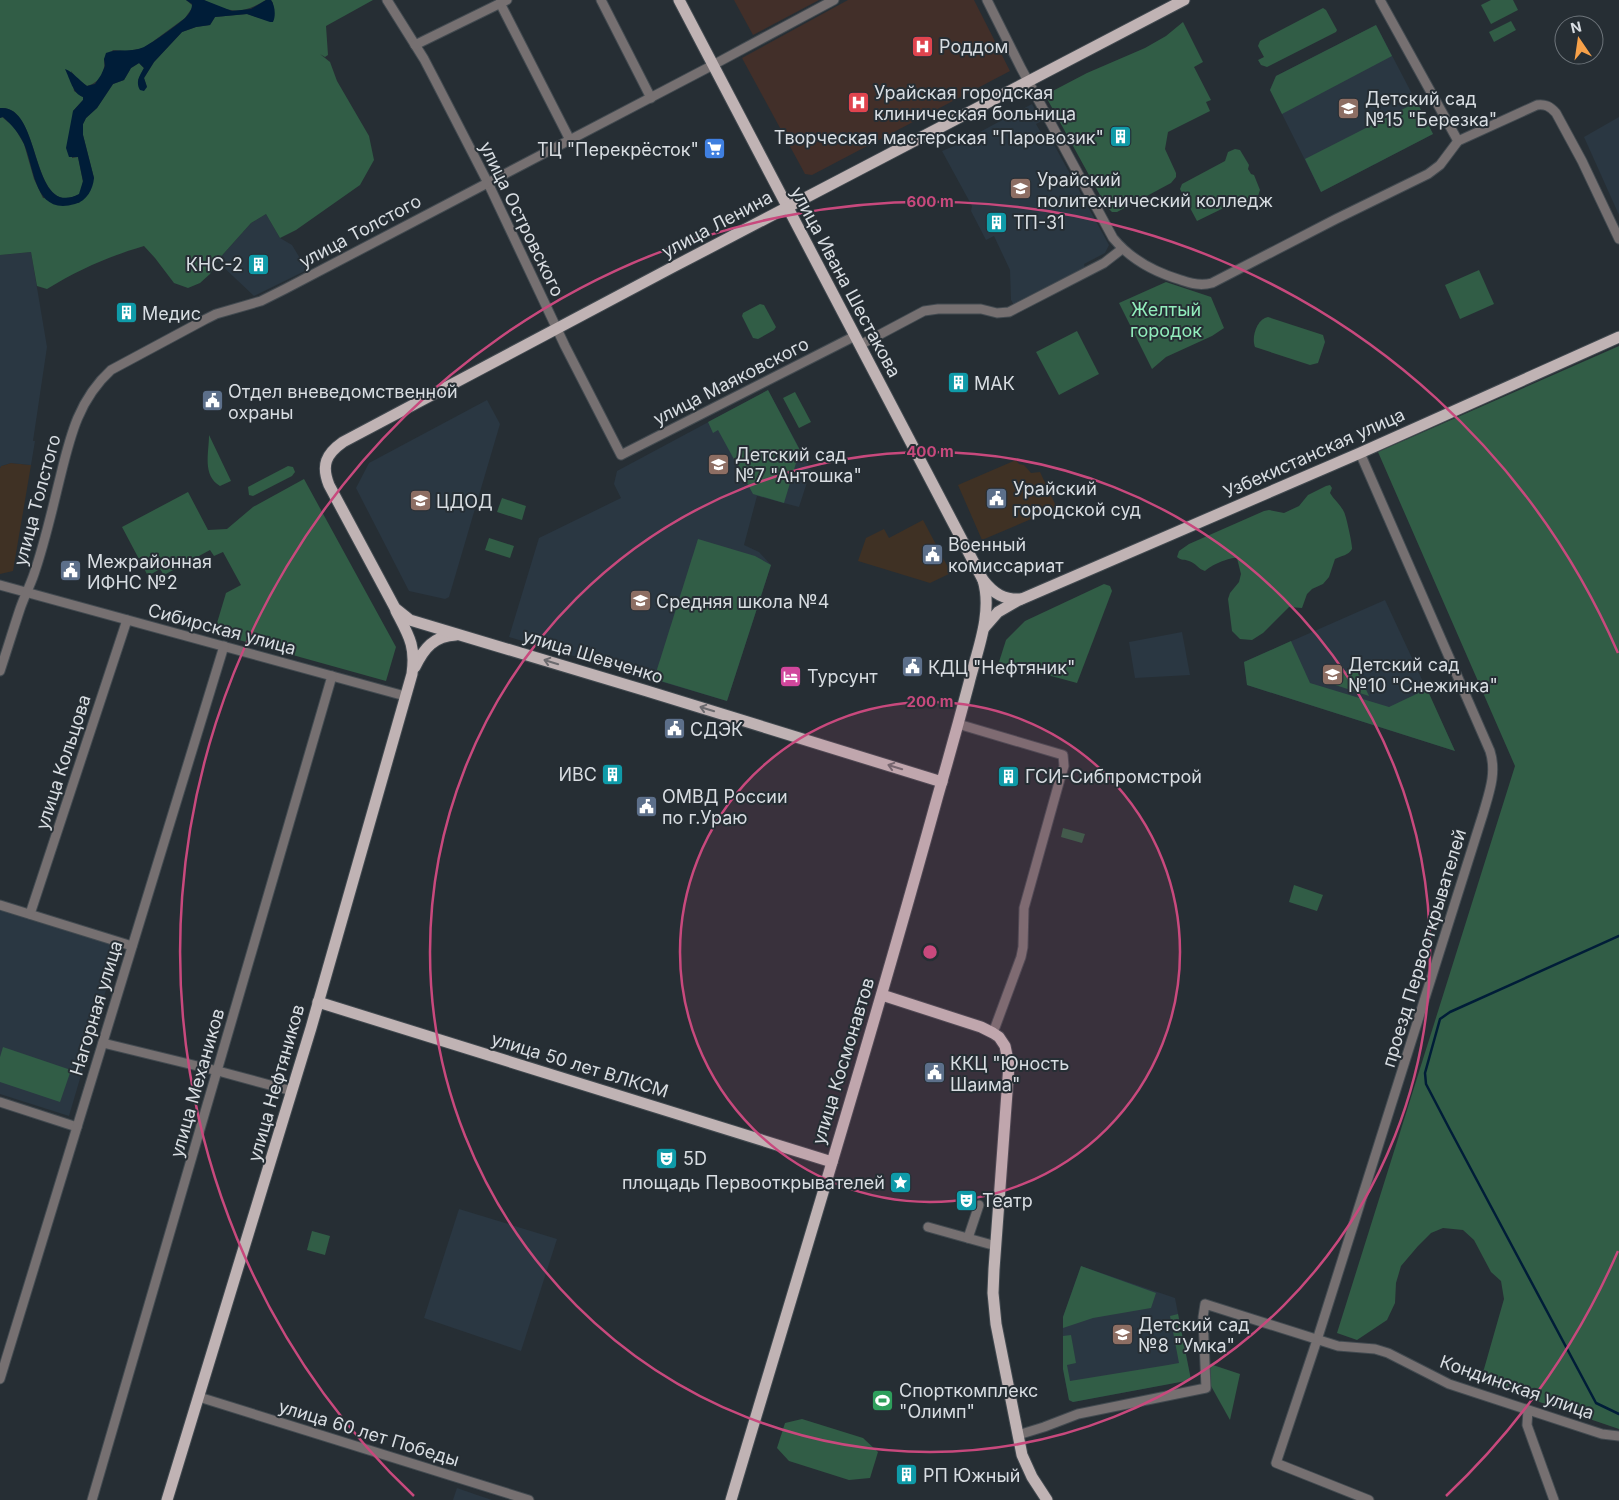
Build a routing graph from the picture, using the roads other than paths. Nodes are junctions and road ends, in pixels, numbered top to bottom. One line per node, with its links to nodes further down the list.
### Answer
1 (387, 0): 9 (street, улица Островского)
2 (601, 0): 12 (street)
3 (679, 0): 10 (main road, улица Ивана Шестакова)
4 (834, 0): 10 (street, улица Толстого)
5 (987, 0): 11 (street)
6 (1184, 0): 11 (main road, улица Ленина)
7 (1380, 0): 14 (street)
8 (504, 2): 9 (street); 13 (street)
9 (415, 46): 15 (street, улица Островского)
10 (713, 65): 12 (street, улица Толстого); 16 (main road, улица Ивана Шестакова)
11 (1029, 82): 16 (main road, улица Ленина); 18 (street)
12 (652, 98): 13 (street, улица Толстого)
13 (570, 140): 15 (street, улица Толстого)
14 (1458, 141): 17 (street); 18 (street)
15 (488, 183): 19 (street, улица Островского); 27 (street, улица Толстого)
16 (787, 208): 19 (main road, улица Ленина); 21 (main road, улица Ивана Шестакова)
17 (1619, 239)
18 (1122, 249): 21 (street, улица Маяковского)
19 (557, 328): 23 (street, улица Островского); 24 (main road, улица Ленина)
20 (1619, 337): 22 (main road, Узбекистанская улица)
21 (857, 340): 23 (street, улица Маяковского); 25 (main road, улица Ивана Шестакова)
22 (1360, 453): 28 (main road, Узбекистанская улица); 56 (street, проезд Первооткрывателей)
23 (621, 455)
24 (326, 460): 29 (main road, улица Шевченко)
25 (983, 580): 28 (main road); 31 (main road, улица Космонавтов)
26 (0, 585): 27 (street, Сибирская улица)
27 (27, 592): 30 (street, Сибирская улица); 34 (street, улица Толстого)
28 (1023, 598): 31 (main road, Узбекистанская улица)
29 (394, 608): 32 (main road, улица Шевченко); 35 (main road, улица Нефтяников)
30 (127, 620): 33 (street, Сибирская улица); 41 (street, улица Кольцова)
31 (983, 630): 38 (main road, улица Космонавтов)
32 (458, 635): 35 (main road, улица Нефтяников); 39 (main road, улица Шевченко, one-way to 32)
33 (224, 646): 36 (street, Сибирская улица); 42 (street, Нагорная улица)
34 (0, 671)
35 (412, 674): 37 (main road, улица Нефтяников)
36 (332, 676): 37 (street, Сибирская улица); 47 (street, улица Механиков)
37 (406, 696): 44 (main road, улица Нефтяников)
38 (958, 724): 39 (main road, улица Космонавтов); 45 (street)
39 (942, 782): 43 (main road, улица Космонавтов)
40 (0, 905): 41 (street)
41 (30, 914): 42 (street)
42 (132, 946): 46 (street, Нагорная улица)
43 (882, 995): 45 (main road); 51 (main road, улица Космонавтов)
44 (318, 1002): 48 (main road, улица Нефтяников); 51 (main road, улица 50 лет ВЛКСМ)
45 (993, 1033): 55 (main road)
46 (103, 1043): 47 (street); 50 (street, Нагорная улица)
47 (218, 1071): 48 (street); 62 (street, улица Механиков)
48 (292, 1091): 58 (main road, улица Нефтяников)
49 (0, 1102): 50 (street)
50 (77, 1127): 57 (street, Нагорная улица)
51 (832, 1162): 65 (main road, улица Космонавтов)
52 (979, 1205): 54 (street)
53 (928, 1227): 54 (street)
54 (968, 1238): 55 (street)
55 (996, 1246): 60 (main road)
56 (1317, 1340): 59 (street, Кондинская улица); 60 (street, Кондинская улица); 67 (street, проезд Первооткрывателей)
57 (0, 1379)
58 (199, 1397): 63 (main road, улица Нефтяников); 64 (street, улица 60 лет Победы)
59 (1528, 1410): 61 (street, Кондинская улица); 68 (street)
60 (1018, 1435): 66 (main road)
61 (1619, 1436)
62 (92, 1500)
63 (167, 1500)
64 (529, 1500)
65 (731, 1500)
66 (1046, 1500)
67 (1369, 1500)
68 (1554, 1500)

